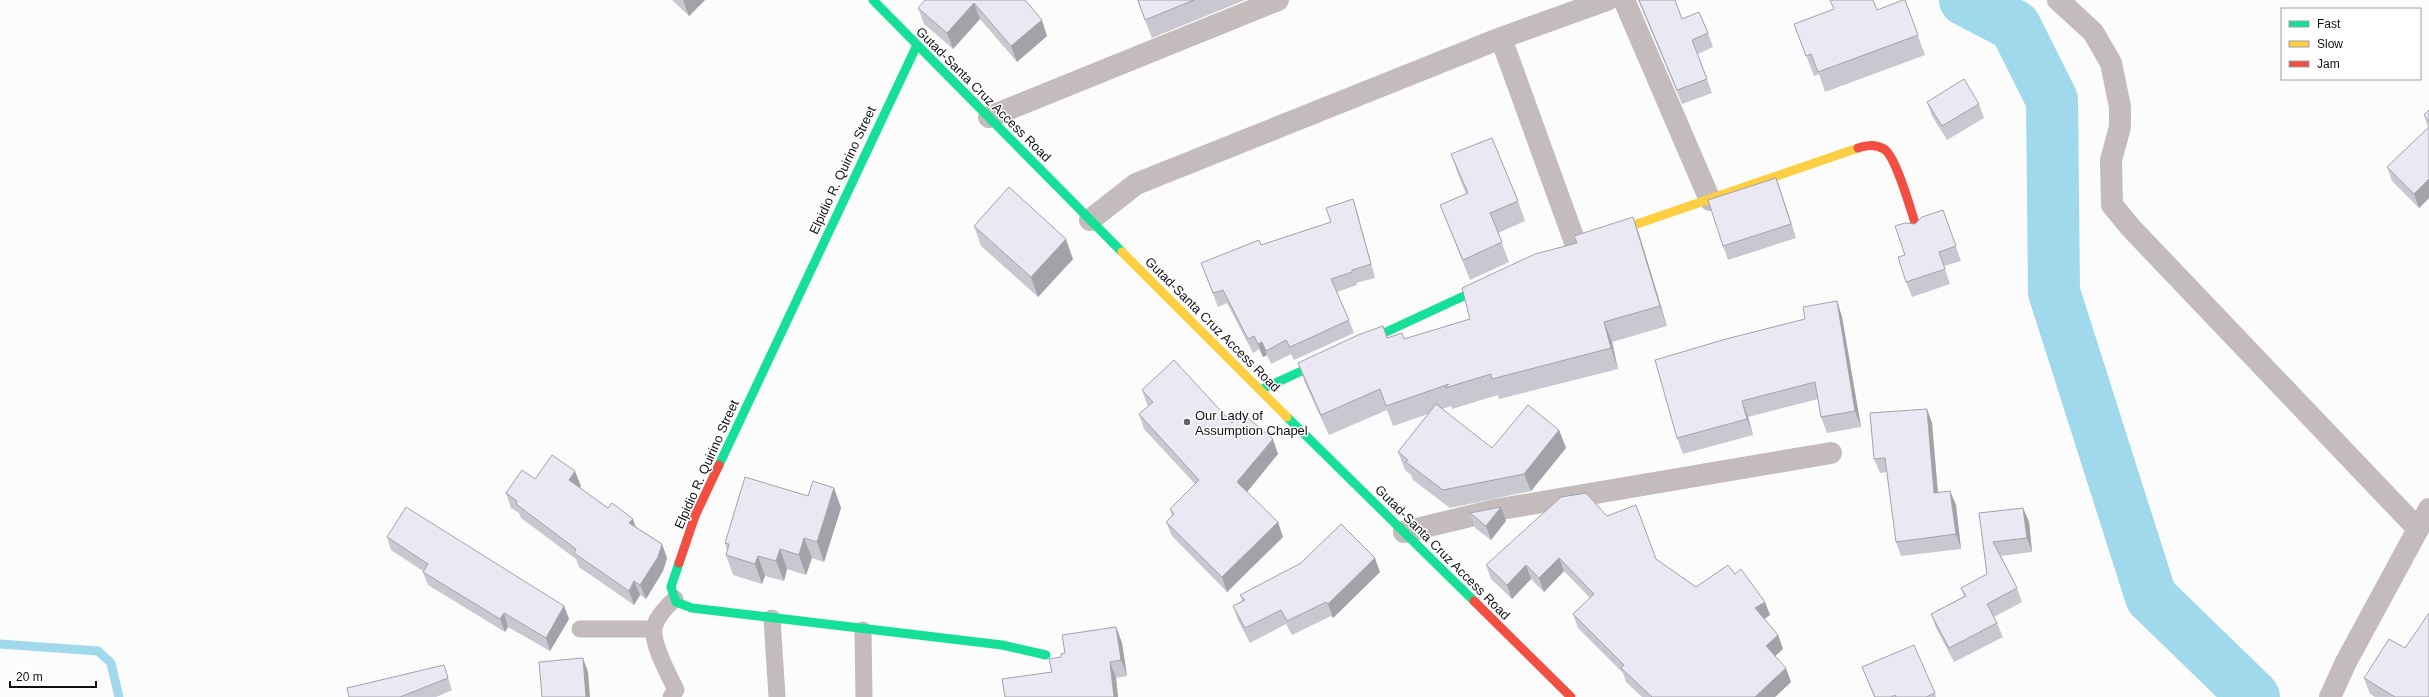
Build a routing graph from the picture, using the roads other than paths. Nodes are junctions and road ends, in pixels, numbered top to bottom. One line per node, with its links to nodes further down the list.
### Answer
1 (873, 0): 7 (street, Gutad-Santa Cruz Access Road)
2 (1278, 0): 8 (street)
3 (1607, 0): 6 (street)
4 (1624, 0): 9 (street)
5 (2058, 0): 18 (street)
6 (1501, 38): 10 (street); 13 (street)
7 (917, 44): 8 (street, Gutad-Santa Cruz Access Road); 20 (street, Elpidio R. Quirino Street)
8 (989, 117): 10 (street, Gutad-Santa Cruz Access Road)
9 (1710, 200): 11 (street); 12 (street)
10 (1090, 220): 15 (street, Gutad-Santa Cruz Access Road)
11 (1916, 226)
12 (1598, 237)
13 (1576, 245)
14 (1504, 278): 15 (street)
15 (1260, 390): 19 (street, Gutad-Santa Cruz Access Road)
16 (1830, 453): 19 (street)
17 (2429, 509): 18 (street)
18 (2418, 529): 30 (street)
19 (1404, 532): 29 (street, Gutad-Santa Cruz Access Road)
20 (674, 599): 21 (street); 23 (lane)
21 (772, 618): 24 (street); 27 (lane)
22 (580, 629): 23 (lane)
23 (654, 629): 26 (lane)
24 (863, 630): 25 (street); 28 (lane)
25 (1046, 655)
26 (671, 697)
27 (777, 697)
28 (864, 697)
29 (1571, 697)
30 (2330, 697)

